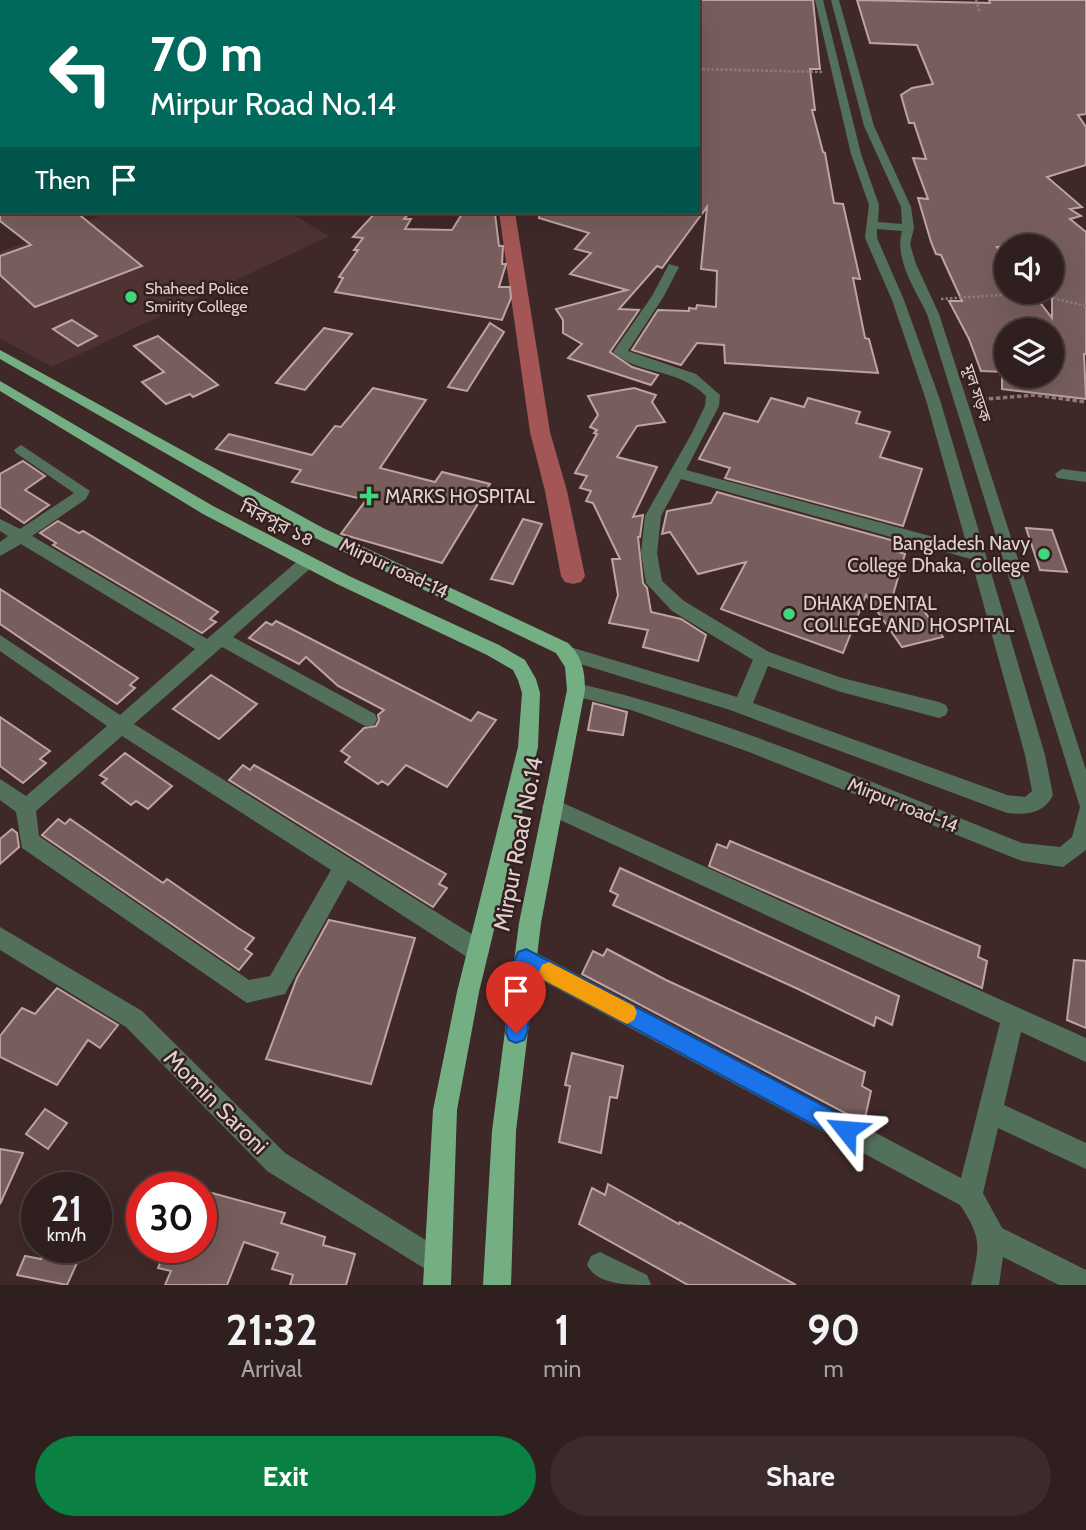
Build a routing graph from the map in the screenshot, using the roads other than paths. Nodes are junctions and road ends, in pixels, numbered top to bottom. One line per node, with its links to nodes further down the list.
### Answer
1 (819, 0): 3 (street)
2 (835, 0): 4 (street, মূল সড়ক)
3 (826, 24): 4 (street); 5 (street)
4 (843, 25): 6 (street, মূল সড়ক)
5 (874, 225): 6 (street); 17 (street)
6 (908, 228): 30 (street, মূল সড়ক)
7 (673, 267): 11 (street)
8 (0, 354): 22 (main road, Mirpur road-14)
9 (0, 385): 18 (main road, মিরপুর ১৪)
10 (21, 450): 15 (street)
11 (677, 473): 17 (street); 21 (street)
12 (1062, 474): 13 (street)
13 (1086, 477)
14 (0, 523): 15 (street)
15 (20, 537): 16 (street); 20 (street)
16 (0, 550)
17 (978, 555): 25 (street, Mirpur road-14)
18 (307, 562): 20 (street); 24 (main road, মিরপুর ১৪)
19 (0, 642): 28 (street)
20 (213, 643): 27 (street); 28 (street)
21 (763, 657): 25 (street); 26 (street)
22 (573, 660): 23 (main road, Mirpur Road No.14); 25 (street, Mirpur road-14)
23 (576, 690): 31 (main road, Mirpur Road No.14); 34 (street, Mirpur road-14)
24 (531, 693): 37 (main road, Mirpur Road No.14)
25 (742, 708)
26 (939, 710)
27 (368, 719)
28 (120, 726): 32 (street); 35 (street)
29 (0, 788): 32 (street)
30 (1086, 802)
31 (552, 807): 38 (main road, Mirpur Road No.14); 39 (street)
32 (26, 808): 35 (street)
33 (1086, 814): 34 (street, Mirpur road-14)
34 (1083, 843)
35 (344, 867): 37 (street)
36 (0, 938): 46 (street, Momin Saroni)
37 (478, 951): 46 (main road, Mirpur Road No.14)
38 (526, 959): 43 (street); 48 (main road, Mirpur Road No.14)
39 (1013, 1017): 40 (street); 41 (street)
40 (1086, 1050)
41 (990, 1111): 42 (street); 43 (street)
42 (1086, 1156)
43 (970, 1195): 44 (street)
44 (993, 1238): 47 (street); 50 (street)
45 (600, 1265): 49 (street)
46 (436, 1273)
47 (1086, 1284)
48 (497, 1285)
49 (637, 1285)
50 (985, 1285)

